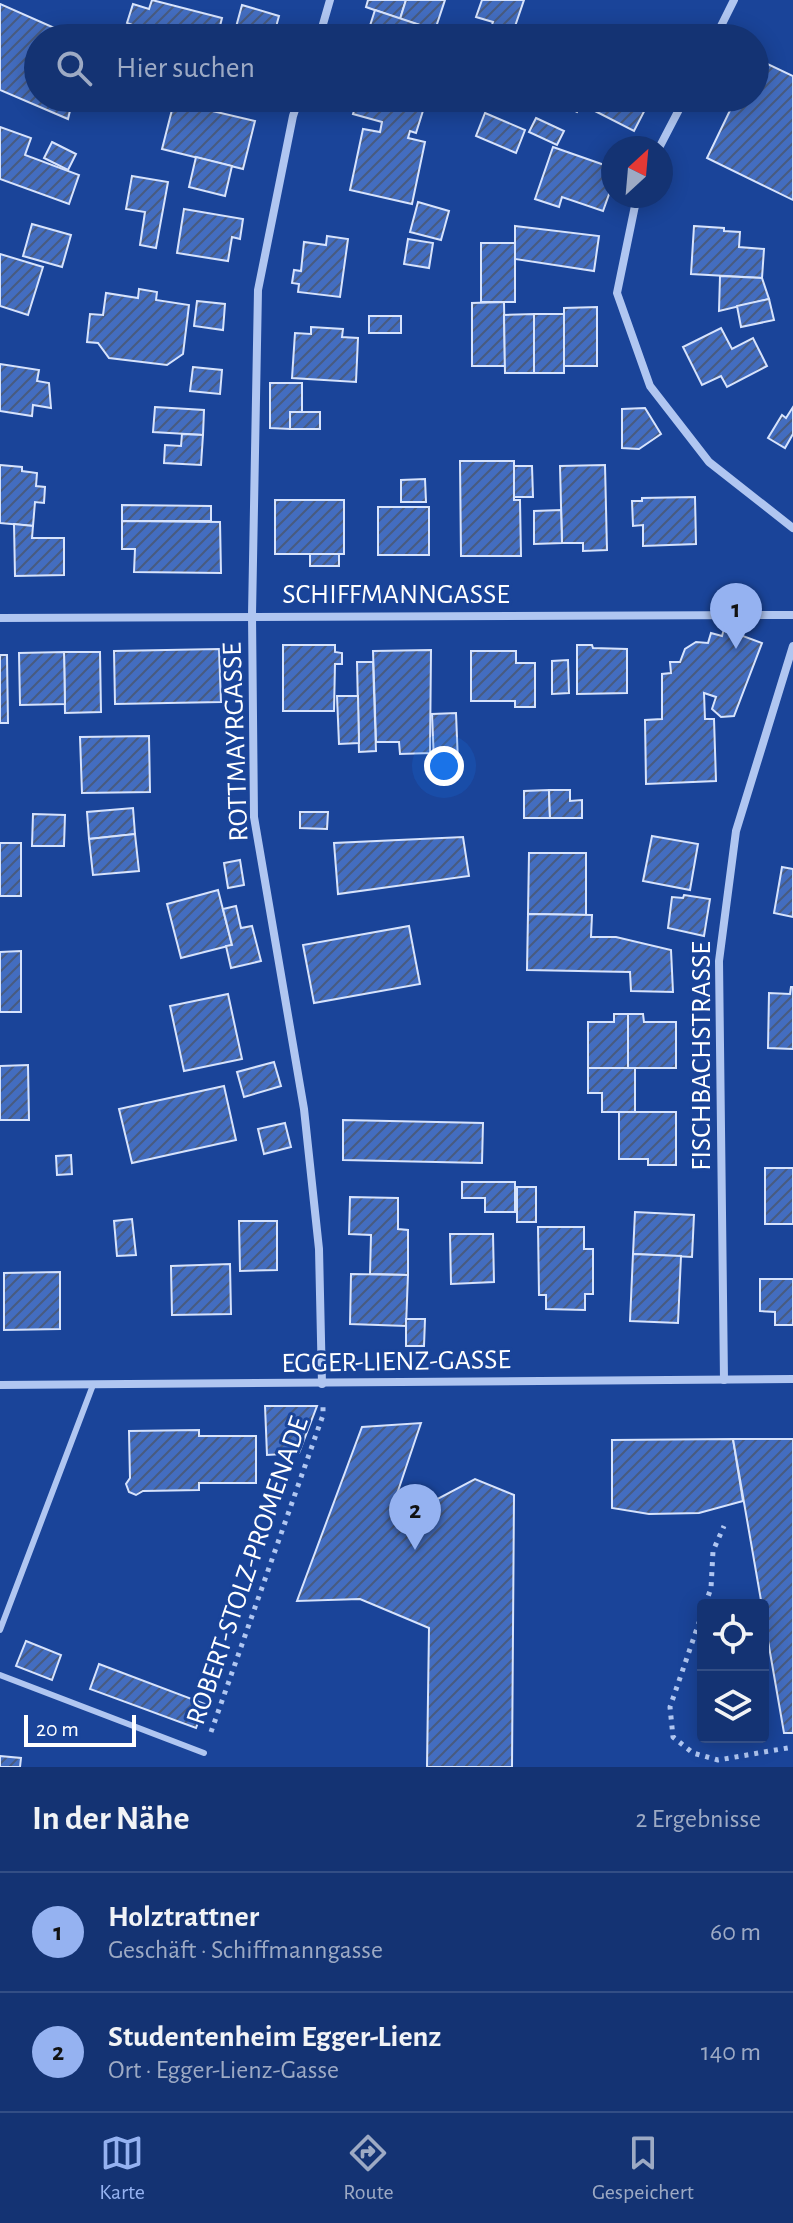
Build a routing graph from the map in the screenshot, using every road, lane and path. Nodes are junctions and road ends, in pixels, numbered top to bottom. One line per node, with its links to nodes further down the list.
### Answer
1 (330, 0): 3 (street)
2 (734, 0): 4 (street)
3 (323, 24)
4 (722, 24)
5 (294, 112): 10 (street, ROTTMAYRGASSE)
6 (678, 112): 7 (street)
7 (665, 136)
8 (635, 208): 9 (street)
9 (793, 528)
10 (252, 615): 11 (street, SCHIFFMANNGASSE); 12 (street, SCHIFFMANNGASSE); 16 (street, ROTTMAYRGASSE)
11 (793, 615)
12 (0, 618)
13 (793, 646): 15 (street, FISCHBACHSTRASSE)
14 (793, 1379): 15 (street, EGGER-LIENZ-GASSE)
15 (724, 1380): 16 (street, EGGER-LIENZ-GASSE)
16 (322, 1384): 18 (street, EGGER-LIENZ-GASSE); 25 (path, ROBERT-STOLZ-PROMENADE)
17 (0, 1385): 18 (street, EGGER-LIENZ-GASSE)
18 (93, 1385): 22 (lane)
19 (724, 1526): 20 (path)
20 (707, 1599)
21 (697, 1628): 24 (path)
22 (0, 1630)
23 (0, 1675): 25 (lane)
24 (793, 1747)
25 (204, 1753)

